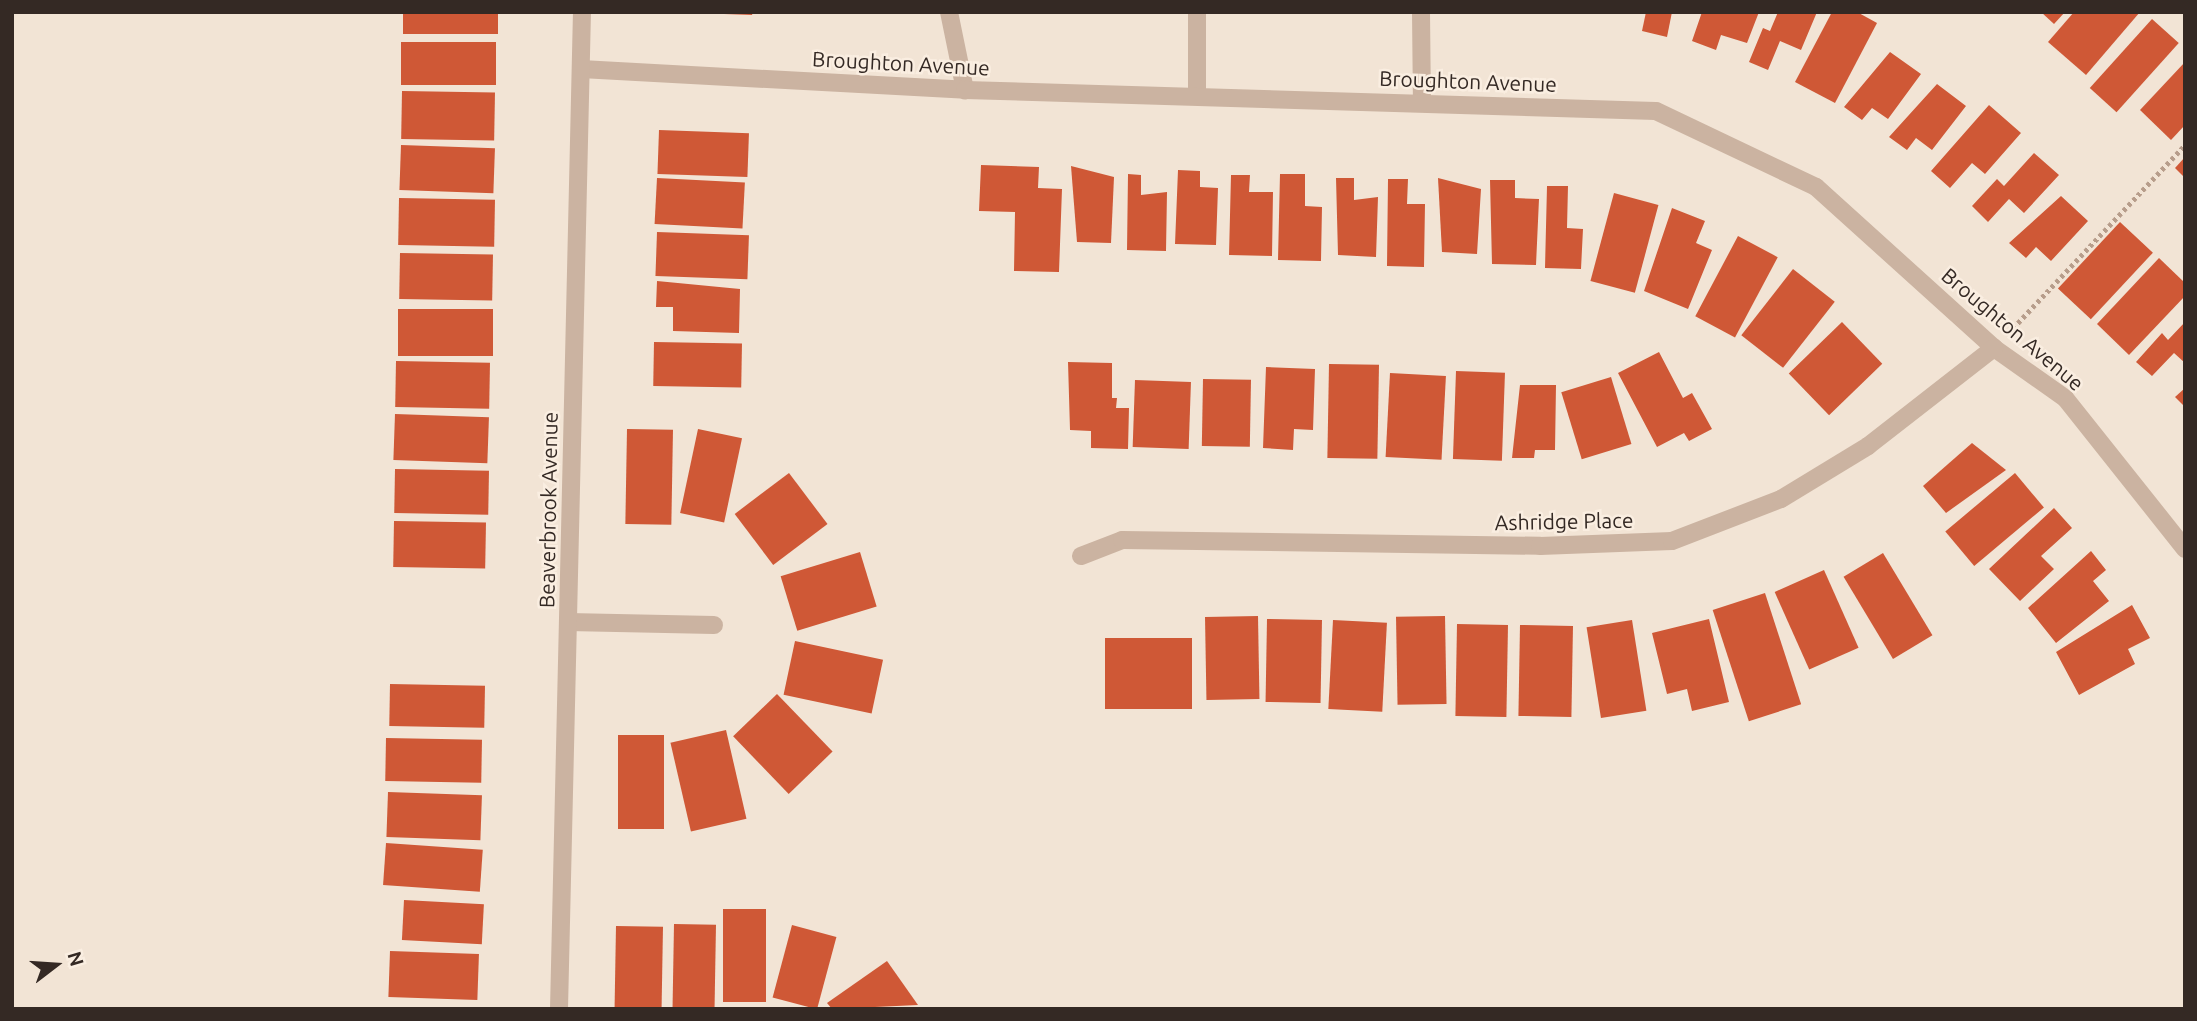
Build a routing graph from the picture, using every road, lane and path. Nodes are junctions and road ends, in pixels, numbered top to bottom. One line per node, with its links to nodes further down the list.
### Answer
1 (582, 12): 5 (street, Beaverbrook Avenue)
2 (949, 12): 6 (street)
3 (1197, 12): 7 (street)
4 (1421, 12): 8 (street)
5 (581, 69): 6 (street, Broughton Avenue); 13 (street, Beaverbrook Avenue)
6 (965, 90): 7 (street, Broughton Avenue)
7 (1197, 93): 8 (street, Broughton Avenue)
8 (1422, 102): 10 (street, Broughton Avenue)
9 (2185, 145): 10 (path)
10 (1994, 348): 11 (street, Broughton Avenue); 12 (street, Ashridge Place)
11 (2185, 549)
12 (1081, 556)
13 (568, 622): 14 (street); 15 (street, Beaverbrook Avenue)
14 (714, 625)
15 (559, 1009)

